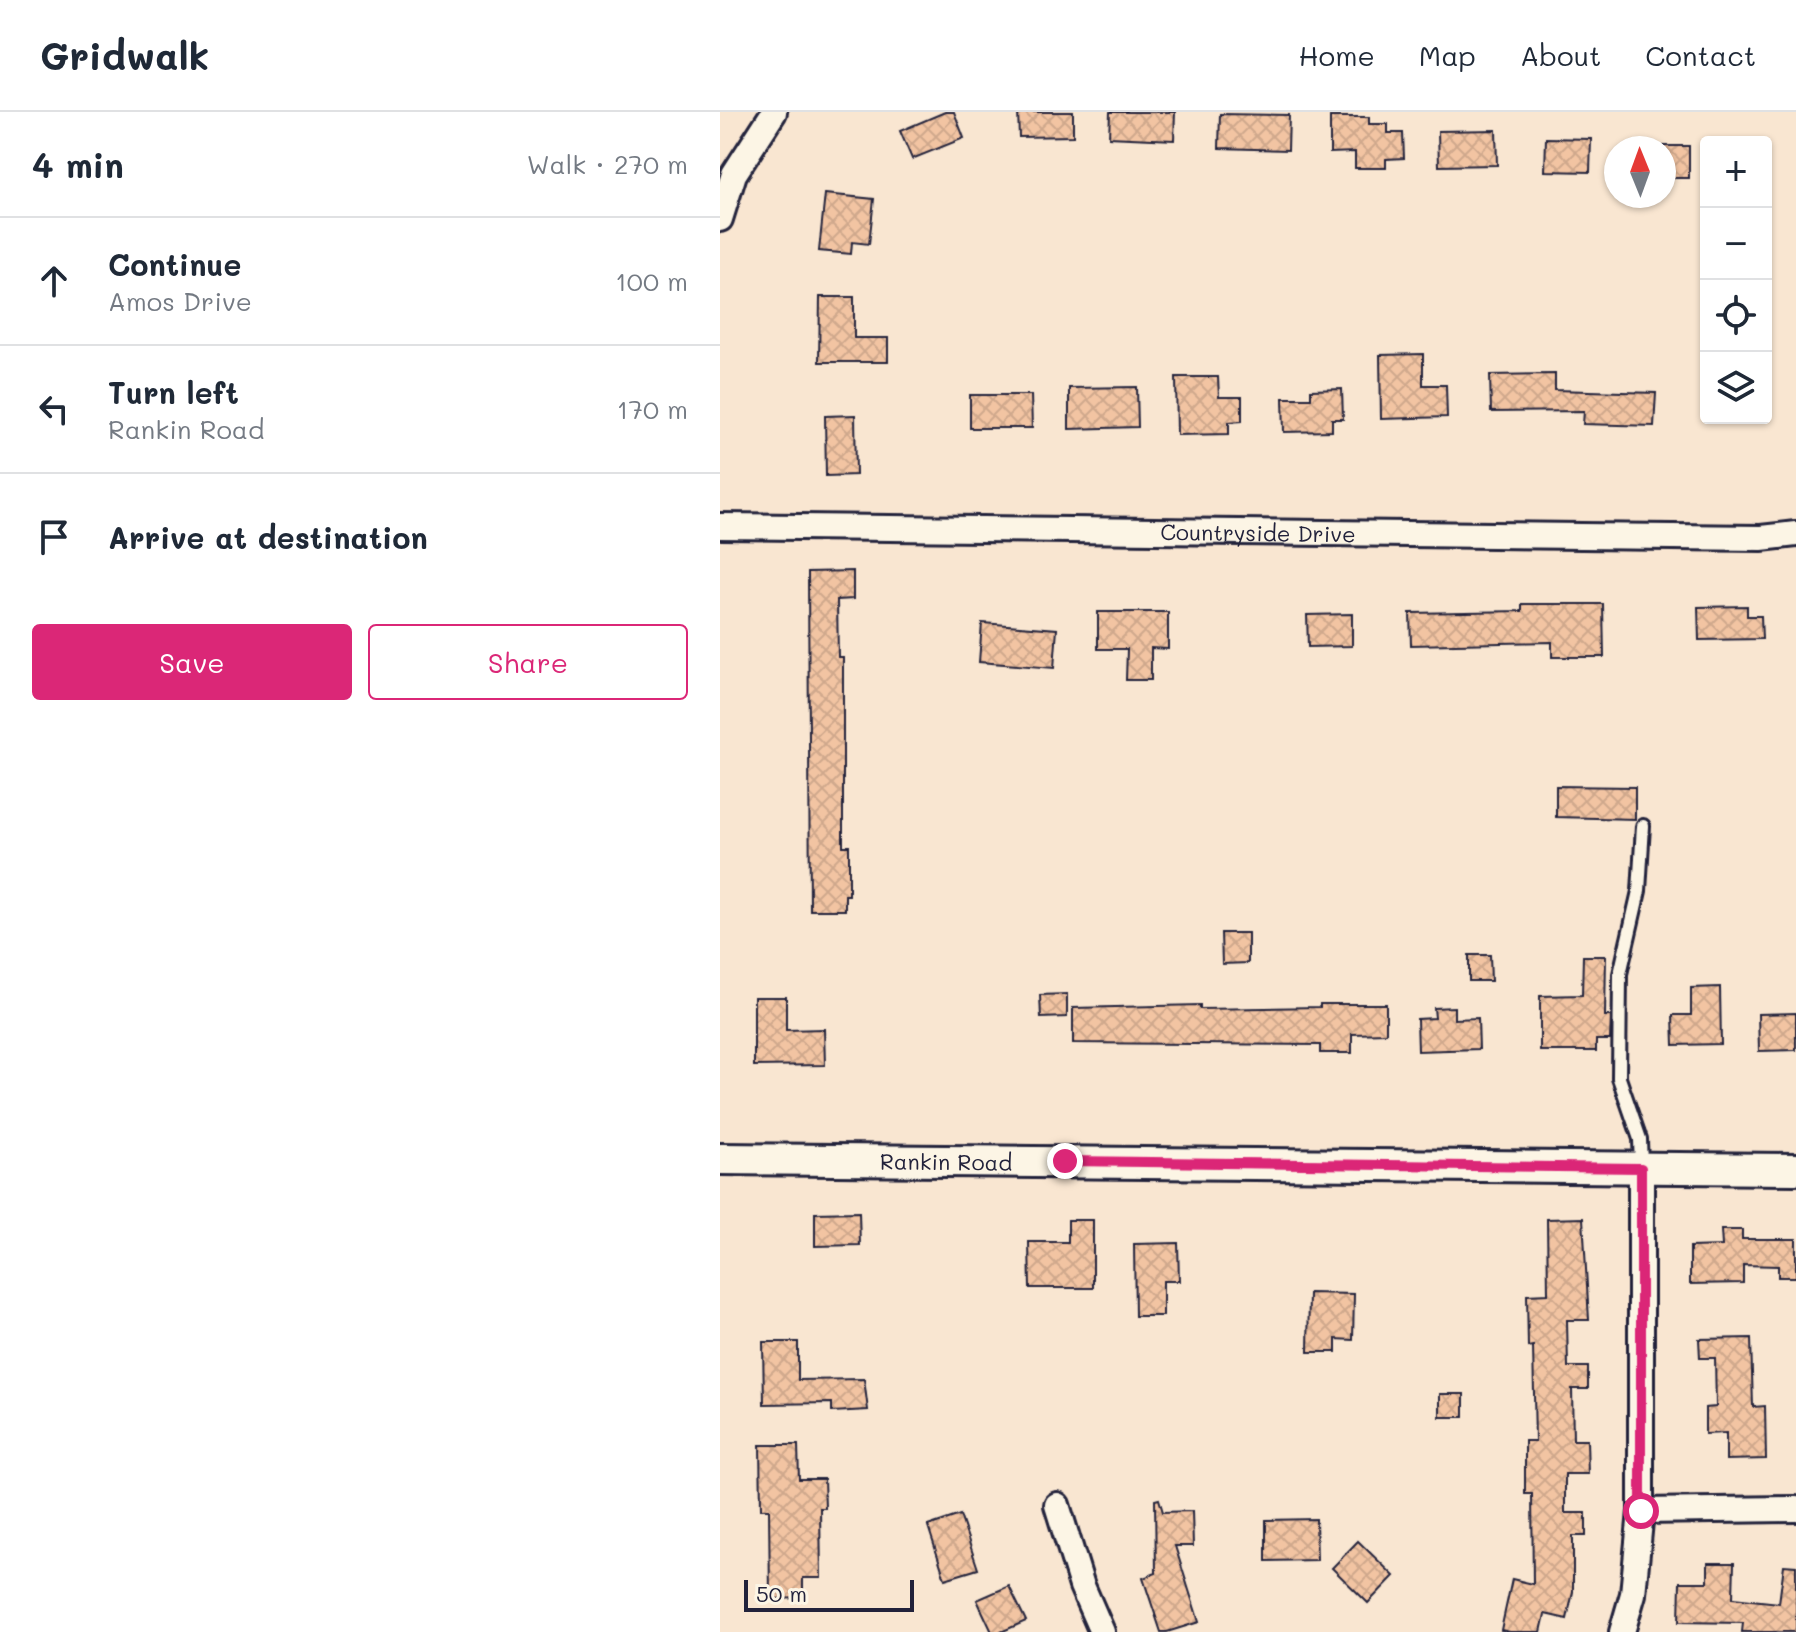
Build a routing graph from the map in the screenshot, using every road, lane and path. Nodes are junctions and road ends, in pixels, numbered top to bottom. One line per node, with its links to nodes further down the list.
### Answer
1 (774, 112): 2 (street)
2 (720, 219)
3 (720, 526): 4 (street, Countryside Drive)
4 (1796, 534)
5 (1643, 826): 7 (lane)
6 (720, 1159): 7 (street, Rankin Road)
7 (1641, 1168): 8 (street, Rankin Road); 11 (street)
8 (1796, 1169)
9 (1057, 1505): 12 (street)
10 (1796, 1509): 11 (street)
11 (1641, 1511): 13 (street)
12 (1102, 1632)
13 (1622, 1632)

